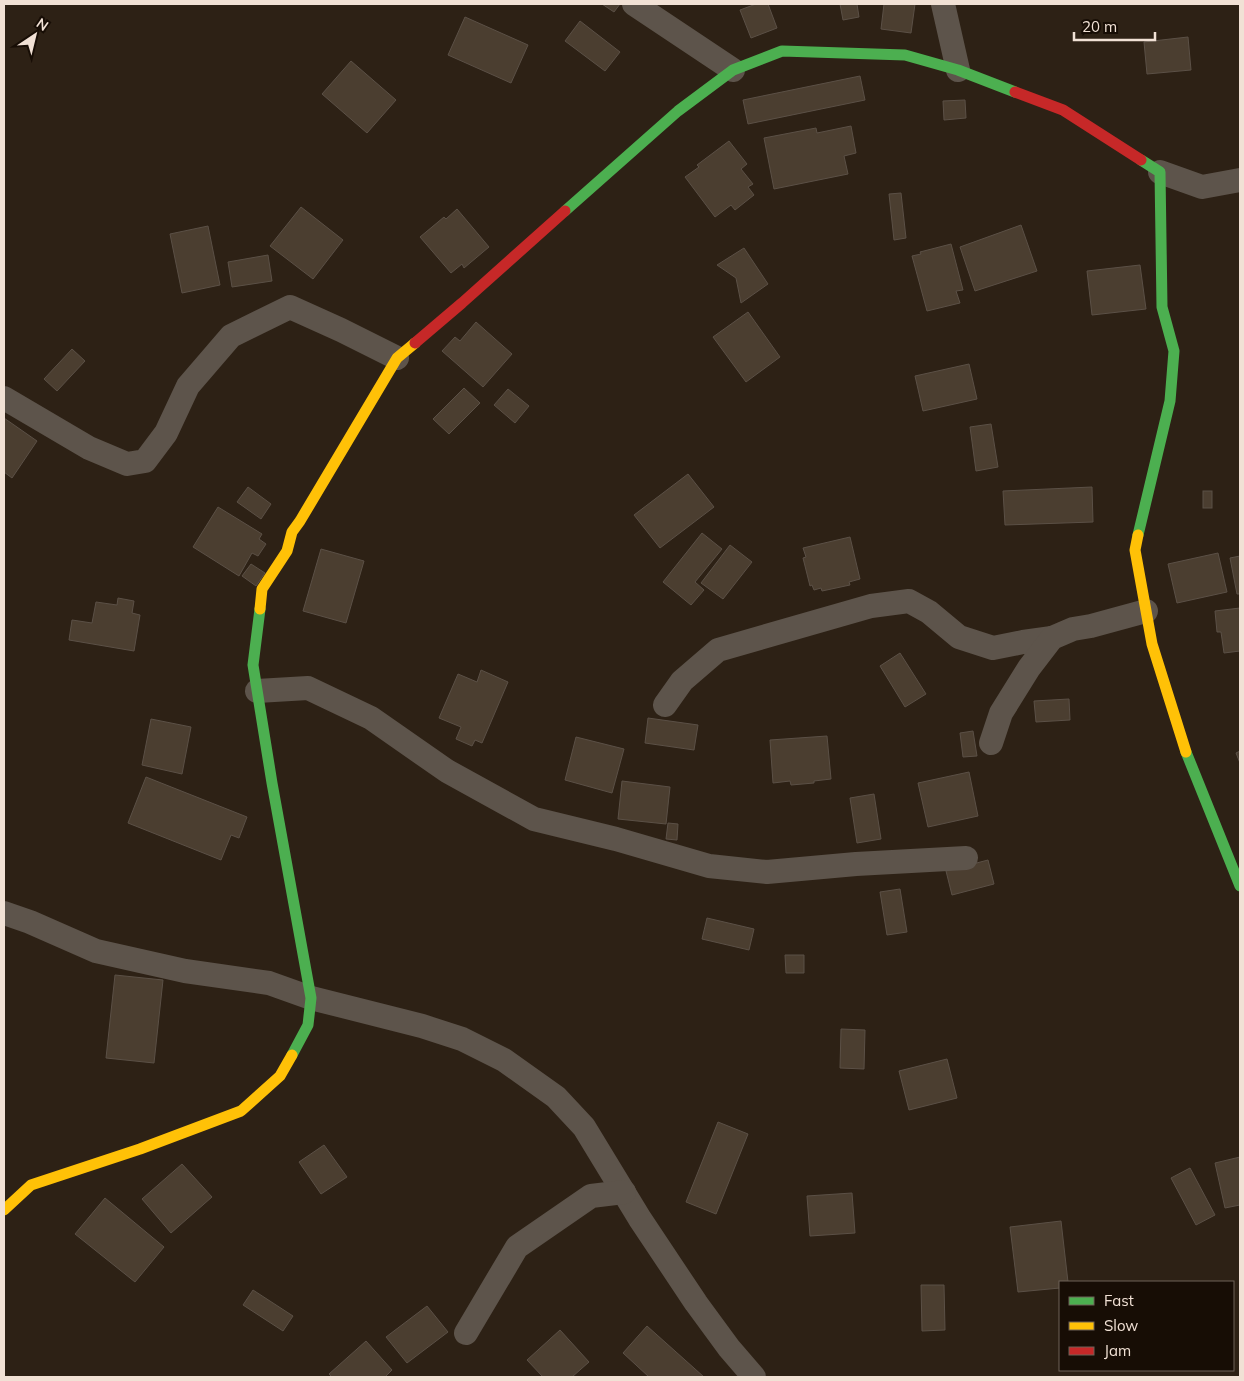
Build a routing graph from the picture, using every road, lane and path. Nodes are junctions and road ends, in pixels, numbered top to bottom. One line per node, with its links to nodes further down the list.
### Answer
1 (634, 4): 3 (street)
2 (943, 4): 4 (street)
3 (733, 70): 4 (street); 7 (street)
4 (958, 70): 5 (street)
5 (1160, 172): 6 (street); 9 (street)
6 (1240, 180)
7 (397, 358): 8 (street); 11 (street)
8 (4, 398)
9 (1146, 611): 10 (street); 15 (street)
10 (1052, 638): 12 (street); 13 (street)
11 (257, 690): 14 (street); 17 (street)
12 (665, 705)
13 (991, 743)
14 (966, 858)
15 (1240, 886)
16 (4, 913): 17 (street)
17 (311, 998): 18 (street); 19 (street)
18 (624, 1192): 20 (street); 21 (street)
19 (4, 1210)
20 (466, 1333)
21 (754, 1377)

